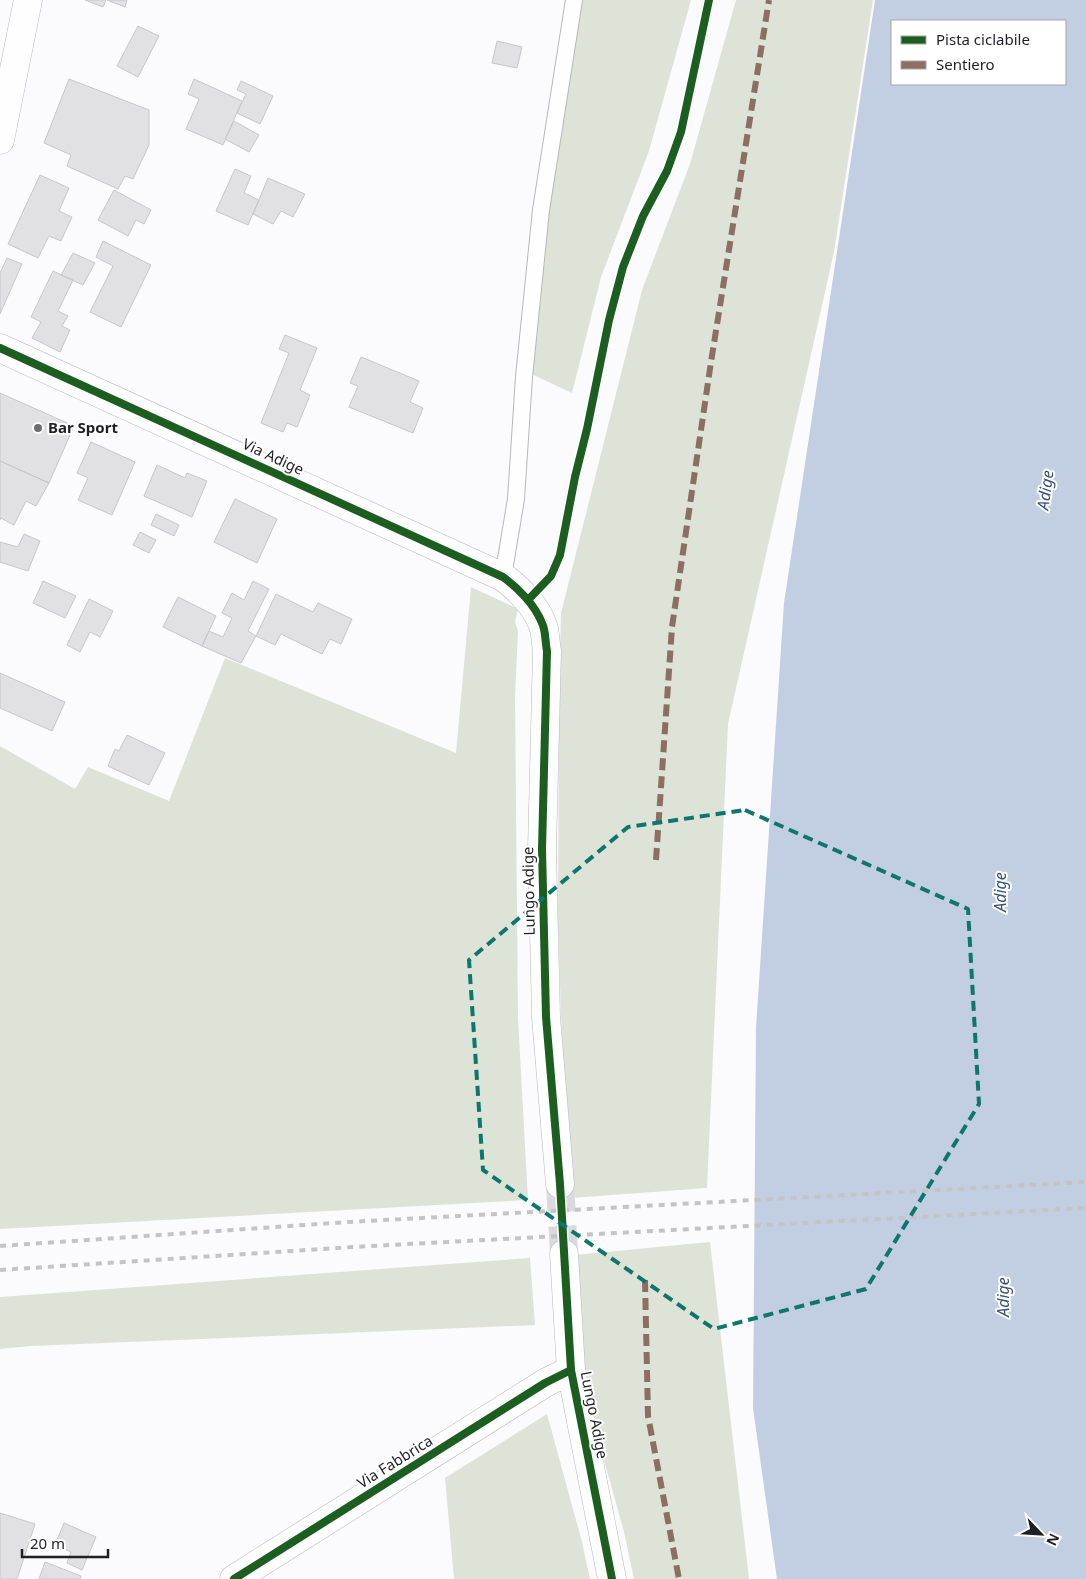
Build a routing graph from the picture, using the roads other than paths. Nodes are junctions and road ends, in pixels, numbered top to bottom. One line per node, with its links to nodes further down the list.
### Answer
1 (28, 0): 3 (street)
2 (574, 0): 5 (lane)
3 (0, 140)
4 (0, 348): 5 (street, Via Adige)
5 (503, 577): 6 (street, Via Adige)
6 (528, 600): 7 (street, Lungo Adige)
7 (560, 1184)
8 (564, 1254): 9 (street, Lungo Adige)
9 (571, 1370): 10 (street, Via Fabbrica); 11 (street, Lungo Adige)
10 (234, 1579)
11 (612, 1579)

